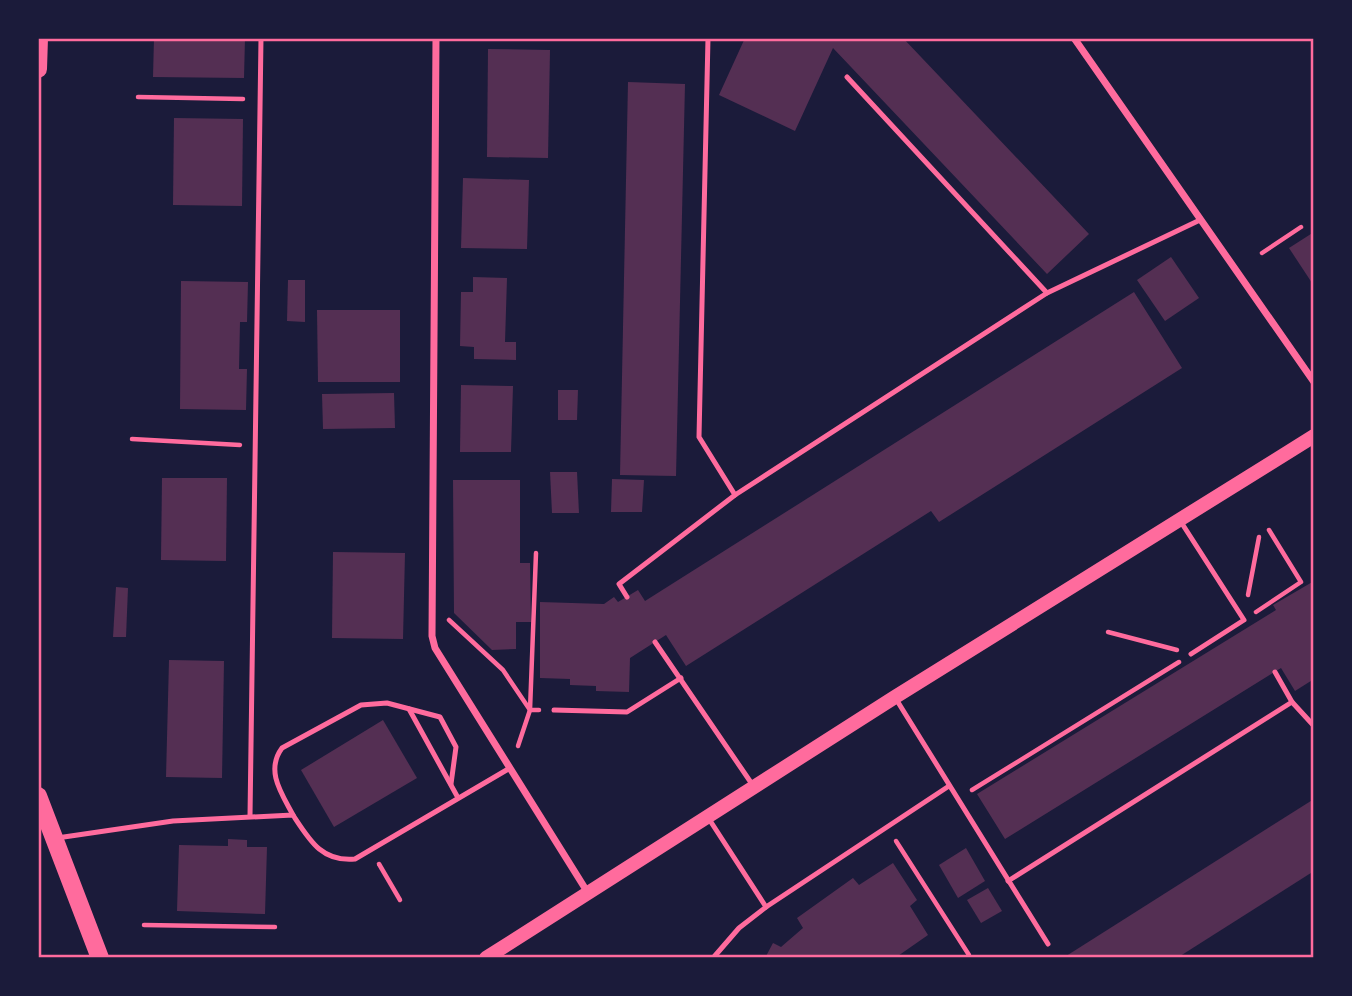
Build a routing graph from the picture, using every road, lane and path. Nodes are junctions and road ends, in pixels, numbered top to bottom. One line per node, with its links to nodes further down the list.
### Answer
1 (39, 38): 6 (main road)
2 (261, 38): 9 (lane)
3 (436, 38): 37 (street)
4 (708, 38): 18 (lane)
5 (1074, 38): 10 (street)
6 (38, 69)
7 (847, 77): 13 (lane)
8 (138, 97): 9 (path)
9 (260, 99): 17 (lane)
10 (1200, 220): 13 (lane); 14 (street)
11 (1301, 226): 12 (path)
12 (1262, 253)
13 (1047, 293): 18 (lane)
14 (1314, 382)
15 (1314, 436): 19 (main road)
16 (132, 439): 17 (path)
17 (255, 446): 44 (lane)
18 (735, 495): 23 (lane)
19 (1180, 520): 25 (lane); 31 (main road)
20 (1269, 530): 25 (path)
21 (1259, 537): 25 (path)
22 (536, 553): 34 (path)
23 (627, 597)
24 (445, 616): 34 (path)
25 (1244, 620): 28 (lane)
26 (1108, 632): 28 (path)
27 (655, 642): 30 (lane)
28 (1191, 654): 43 (path)
29 (1275, 672): 32 (lane)
30 (681, 678): 35 (lane); 40 (lane)
31 (895, 697): 39 (lane); 40 (main road)
32 (1292, 702): 36 (lane); 50 (lane)
33 (409, 709): 38 (lane); 38 (lane); 45 (lane)
34 (530, 710): 35 (path); 37 (path)
35 (554, 710)
36 (1314, 726)
37 (510, 768): 42 (lane); 51 (street)
38 (451, 784): 42 (lane)
39 (949, 786): 43 (lane); 47 (lane)
40 (754, 787): 46 (main road)
41 (38, 796): 48 (main road)
42 (457, 796): 49 (lane)
43 (957, 799): 50 (lane)
44 (250, 816): 45 (lane); 48 (lane)
45 (293, 816): 49 (lane)
46 (707, 817): 51 (main road); 53 (lane)
47 (887, 827): 53 (lane); 57 (path)
48 (54, 838): 58 (main road)
49 (371, 850): 52 (path)
50 (1008, 881): 56 (lane)
51 (588, 893): 59 (main road)
52 (400, 900)
53 (766, 907): 60 (lane)
54 (144, 925): 55 (path)
55 (275, 927)
56 (1048, 944)
57 (969, 955)
58 (100, 957)
59 (486, 957)
60 (713, 957)

